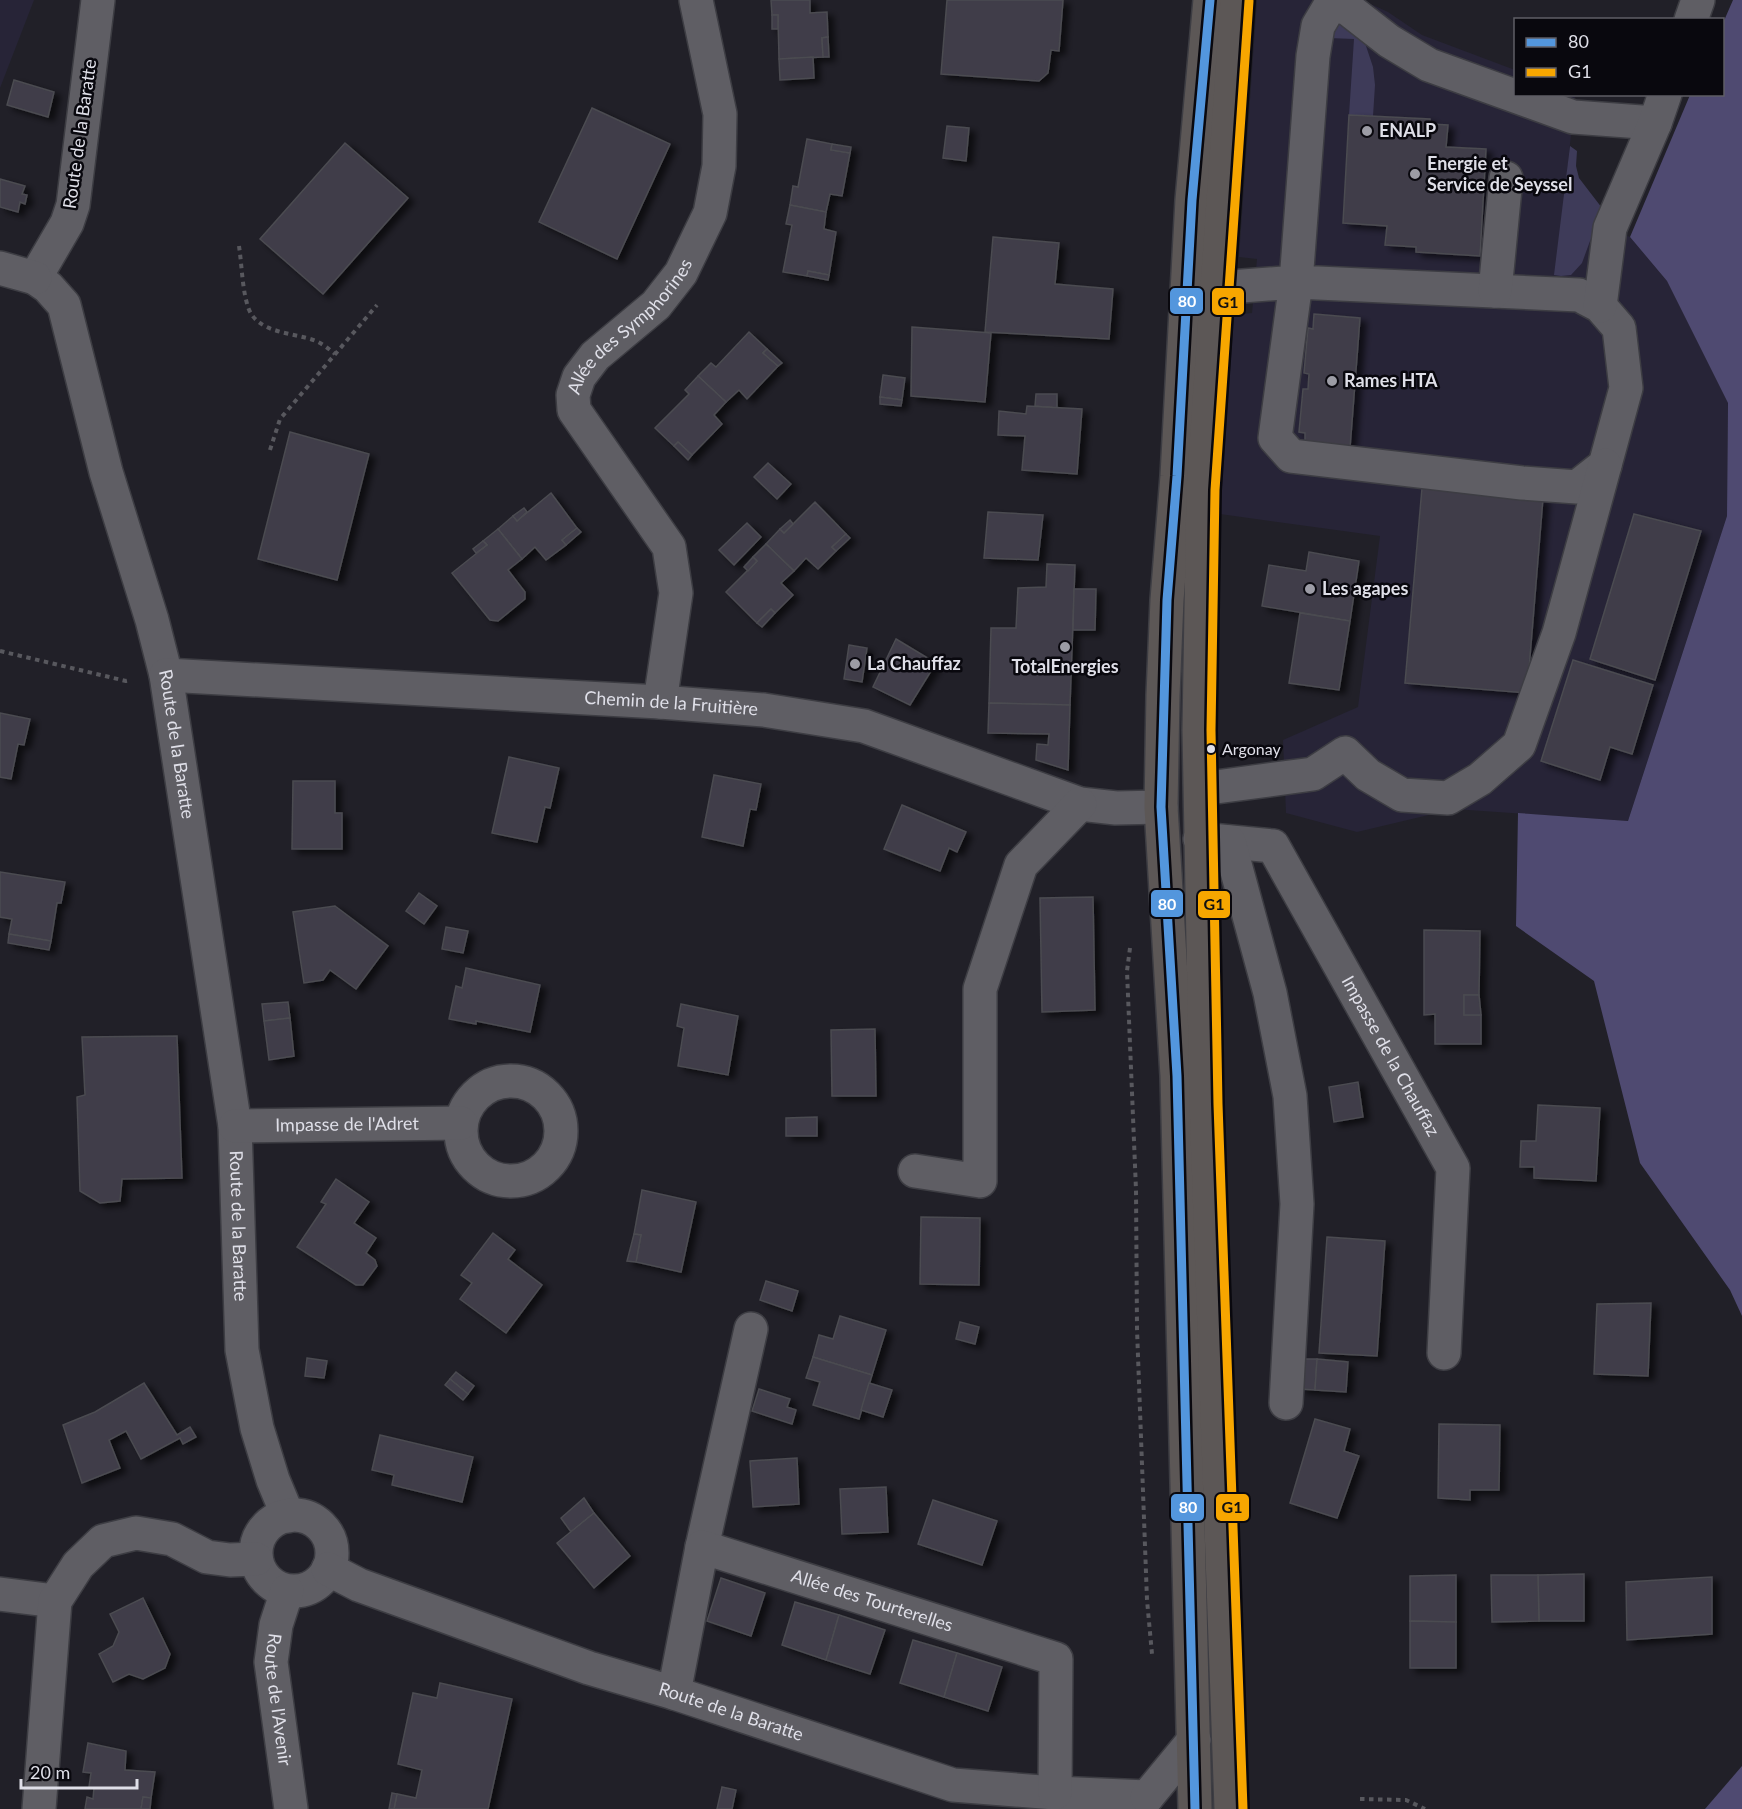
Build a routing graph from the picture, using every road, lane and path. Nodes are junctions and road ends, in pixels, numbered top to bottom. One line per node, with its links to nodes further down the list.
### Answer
1 (98, 0): 13 (street, Route de la Baratte)
2 (696, 0): 24 (street, Allée des Symphorines)
3 (1210, 0): 27 (main road)
4 (1237, 0): 15 (main road)
5 (1698, 0): 6 (street)
6 (1692, 18)
7 (1514, 96): 14 (street)
8 (1515, 96): 9 (street)
9 (1660, 109): 18 (street)
10 (1506, 178): 16 (street)
11 (239, 246): 19 (path)
12 (0, 267): 13 (street)
13 (35, 278): 23 (street, Route de la Baratte)
14 (1296, 282): 15 (street); 16 (street); 21 (street)
15 (1216, 288): 25 (main road)
16 (1495, 291): 18 (street)
17 (377, 305): 19 (path)
18 (1600, 306): 21 (street)
19 (335, 354): 20 (path)
20 (270, 450)
21 (1605, 465): 25 (street)
22 (0, 651): 23 (path)
23 (166, 675): 24 (street, Chemin de la Fruitière); 31 (street, Route de la Baratte)
24 (660, 702): 26 (street, Chemin de la Fruitière)
25 (1201, 789): 28 (main road)
26 (1080, 804): 27 (street, Chemin de la Fruitière); 32 (street)
27 (1161, 807): 45 (main road)
28 (1214, 840): 34 (street, Impasse de la Chauffaz); 35 (street); 53 (main road)
29 (1131, 940): 43 (path)
30 (461, 1123): 31 (street, Impasse de l'Adret)
31 (235, 1126): 36 (street, Route de la Baratte)
32 (915, 1171)
33 (751, 1329): 37 (street)
34 (1444, 1353)
35 (1286, 1403)
36 (288, 1516): 38 (street); 39 (street)
37 (702, 1547): 44 (street); 46 (street, Allée des Tourterelles)
38 (256, 1559): 40 (street); 42 (street)
39 (328, 1569): 40 (street); 44 (street, Route de la Baratte)
40 (287, 1591): 51 (street, Route de l'Avenir)
41 (0, 1594): 42 (street)
42 (56, 1601): 50 (street)
43 (1152, 1655)
44 (674, 1693): 47 (street, Route de la Baratte)
45 (1194, 1740): 49 (street); 52 (main road)
46 (1055, 1793): 47 (street, Route de la Baratte); 49 (street, Route de la Baratte)
47 (951, 1797)
48 (1360, 1799): 54 (path)
49 (1154, 1803)
50 (39, 1809)
51 (291, 1809)
52 (1195, 1809)
53 (1231, 1809)
54 (1425, 1809)

